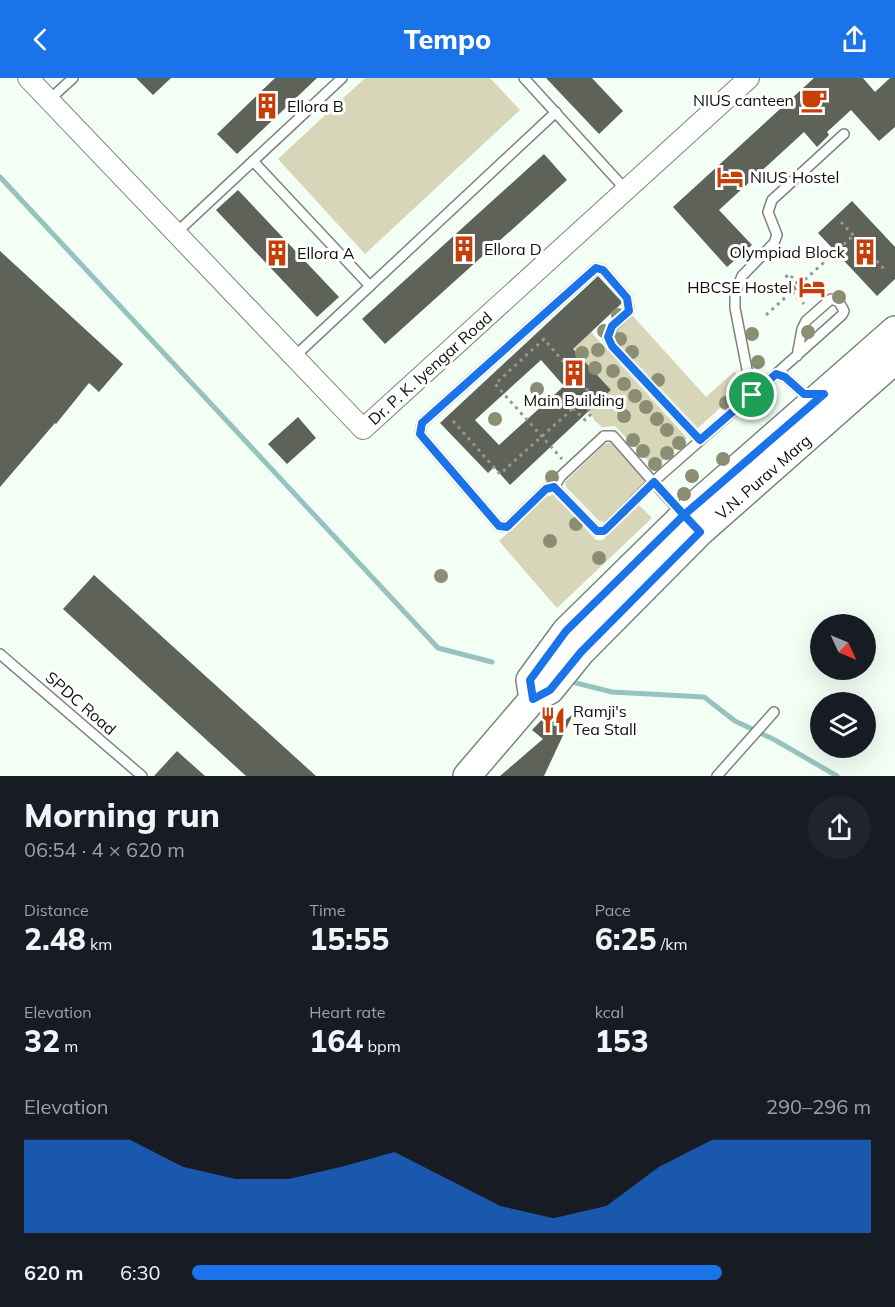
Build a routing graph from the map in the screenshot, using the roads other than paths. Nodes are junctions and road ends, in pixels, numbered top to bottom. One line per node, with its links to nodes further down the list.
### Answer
1 (28, 78): 6 (street, Dr. P. K. Iyengar Road)
2 (73, 78): 6 (lane)
3 (342, 78): 9 (lane)
4 (524, 78): 7 (lane)
5 (749, 78): 10 (street, Dr. P. K. Iyengar Road)
6 (49, 100): 11 (street, Dr. P. K. Iyengar Road)
7 (556, 112): 10 (lane); 12 (lane)
8 (844, 134): 19 (lane)
9 (253, 160): 11 (lane); 12 (lane)
10 (626, 190): 15 (street, Dr. P. K. Iyengar Road)
11 (176, 233): 15 (street, Dr. P. K. Iyengar Road)
12 (370, 286): 15 (lane)
13 (895, 330): 18 (street, V.N. Purav Marg)
14 (797, 356): 14 (lane); 17 (lane)
15 (294, 357)
16 (895, 360): 23 (street, V.N. Purav Marg)
17 (776, 374): 18 (lane); 19 (lane)
18 (824, 394): 23 (street, V.N. Purav Marg)
19 (752, 395): 20 (lane)
20 (700, 440): 21 (lane); 22 (lane)
21 (654, 482): 22 (lane); 22 (lane); 23 (lane)
22 (554, 487)
23 (692, 524): 27 (street, V.N. Purav Marg)
24 (0, 654): 26 (lane, SPDC Road)
25 (774, 712): 28 (lane)
26 (142, 776)
27 (467, 776)
28 (717, 776)

